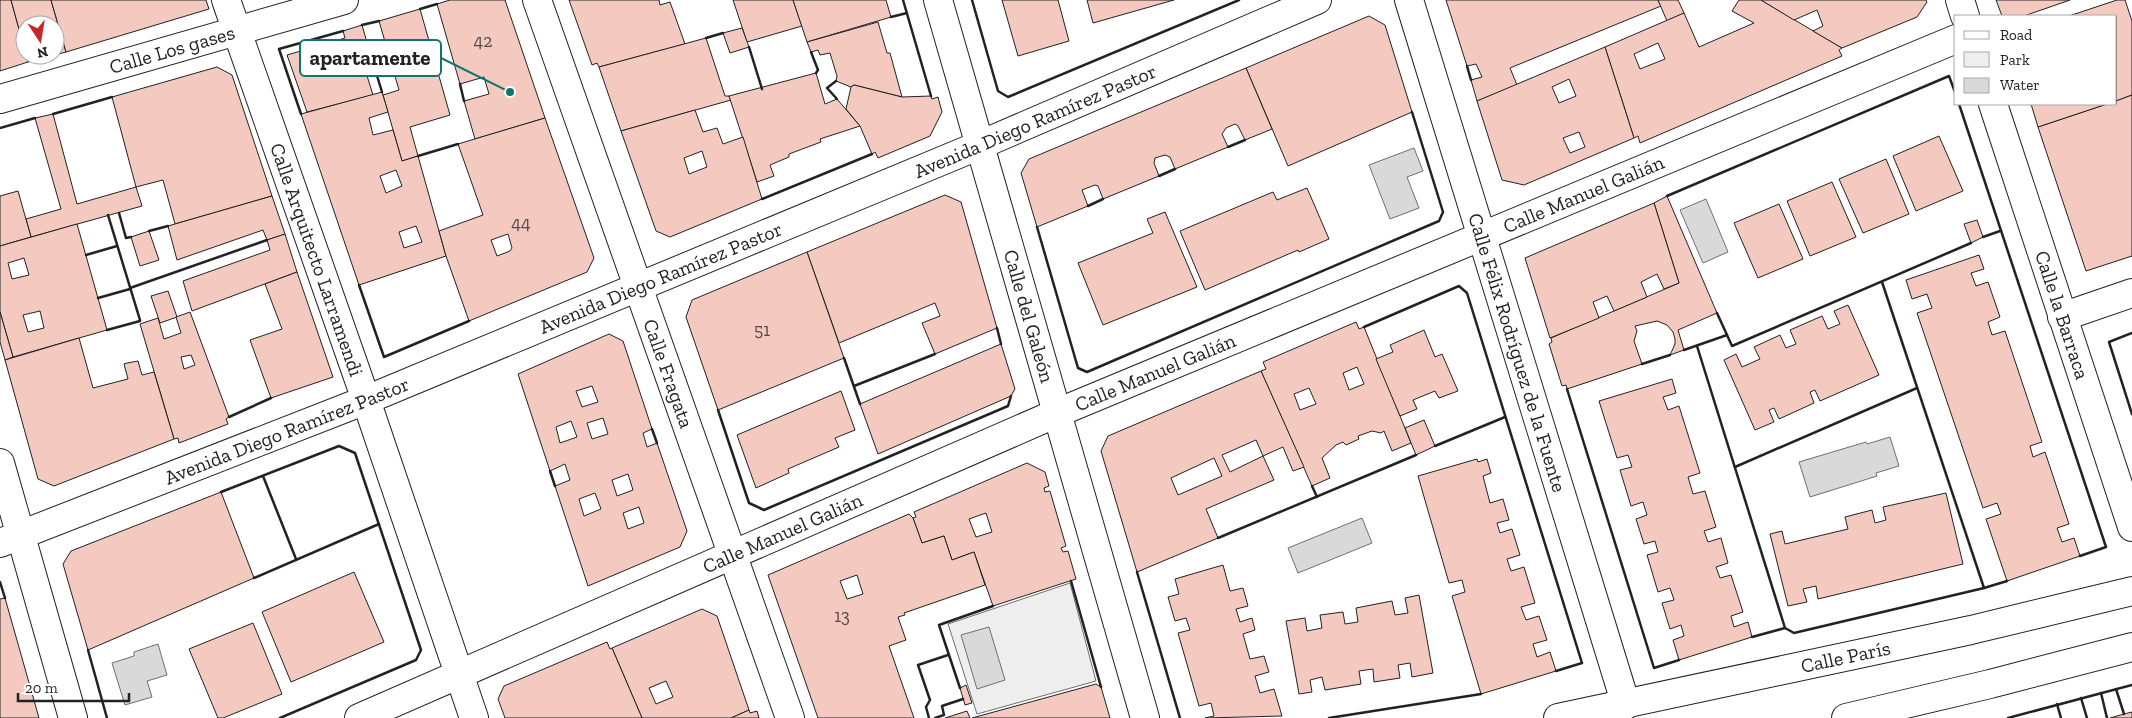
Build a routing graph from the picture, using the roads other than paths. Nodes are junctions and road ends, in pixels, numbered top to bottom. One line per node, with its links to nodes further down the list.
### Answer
1 (226, 0): 9 (street, Calle Arquitecto Larramendi)
2 (344, 0): 9 (street, Calle Los gases)
3 (537, 0): 15 (street, Calle Fragata)
4 (938, 0): 13 (street, Calle del Galeón)
5 (1318, 0): 13 (street, Avenida Diego Ramírez Pastor)
6 (1410, 0): 14 (street, Calle Félix Rodríguez de la Fuente)
7 (1960, 0): 8 (street)
8 (1965, 15)
9 (236, 31): 11 (street, Calle Los gases); 18 (street, Calle Arquitecto Larramendi)
10 (1954, 40): 14 (street, Calle Manuel Galián)
11 (0, 99)
12 (1993, 105): 17 (street, Calle la Barraca)
13 (980, 145): 15 (street, Avenida Diego Ramírez Pastor); 19 (street, Calle del Galeón)
14 (1483, 236): 19 (street, Calle Manuel Galián); 27 (street, Calle Félix Rodríguez de la Fuente)
15 (638, 287): 18 (street, Avenida Diego Ramírez Pastor); 23 (street, Calle Fragata)
16 (2132, 293): 17 (street)
17 (2062, 317): 21 (street, Calle la Barraca)
18 (366, 400): 22 (street, Avenida Diego Ramírez Pastor); 26 (street, Calle Arquitecto Larramendi)
19 (1057, 413): 23 (street, Calle Manuel Galián); 32 (street, Calle del Galeón)
20 (0, 462): 22 (street)
21 (2132, 527)
22 (10, 539): 28 (street)
23 (732, 554): 26 (street, Calle Manuel Galián); 31 (street, Calle Fragata)
24 (2132, 591): 27 (street, Calle París)
25 (2132, 647): 34 (street)
26 (459, 674): 29 (street, Calle Manuel Galián); 30 (street, Calle Arquitecto Larramendi)
27 (1628, 710): 33 (street, Calle París)
28 (73, 718)
29 (359, 718)
30 (474, 718)
31 (790, 718)
32 (1145, 718)
33 (1558, 718)
34 (1846, 718)

